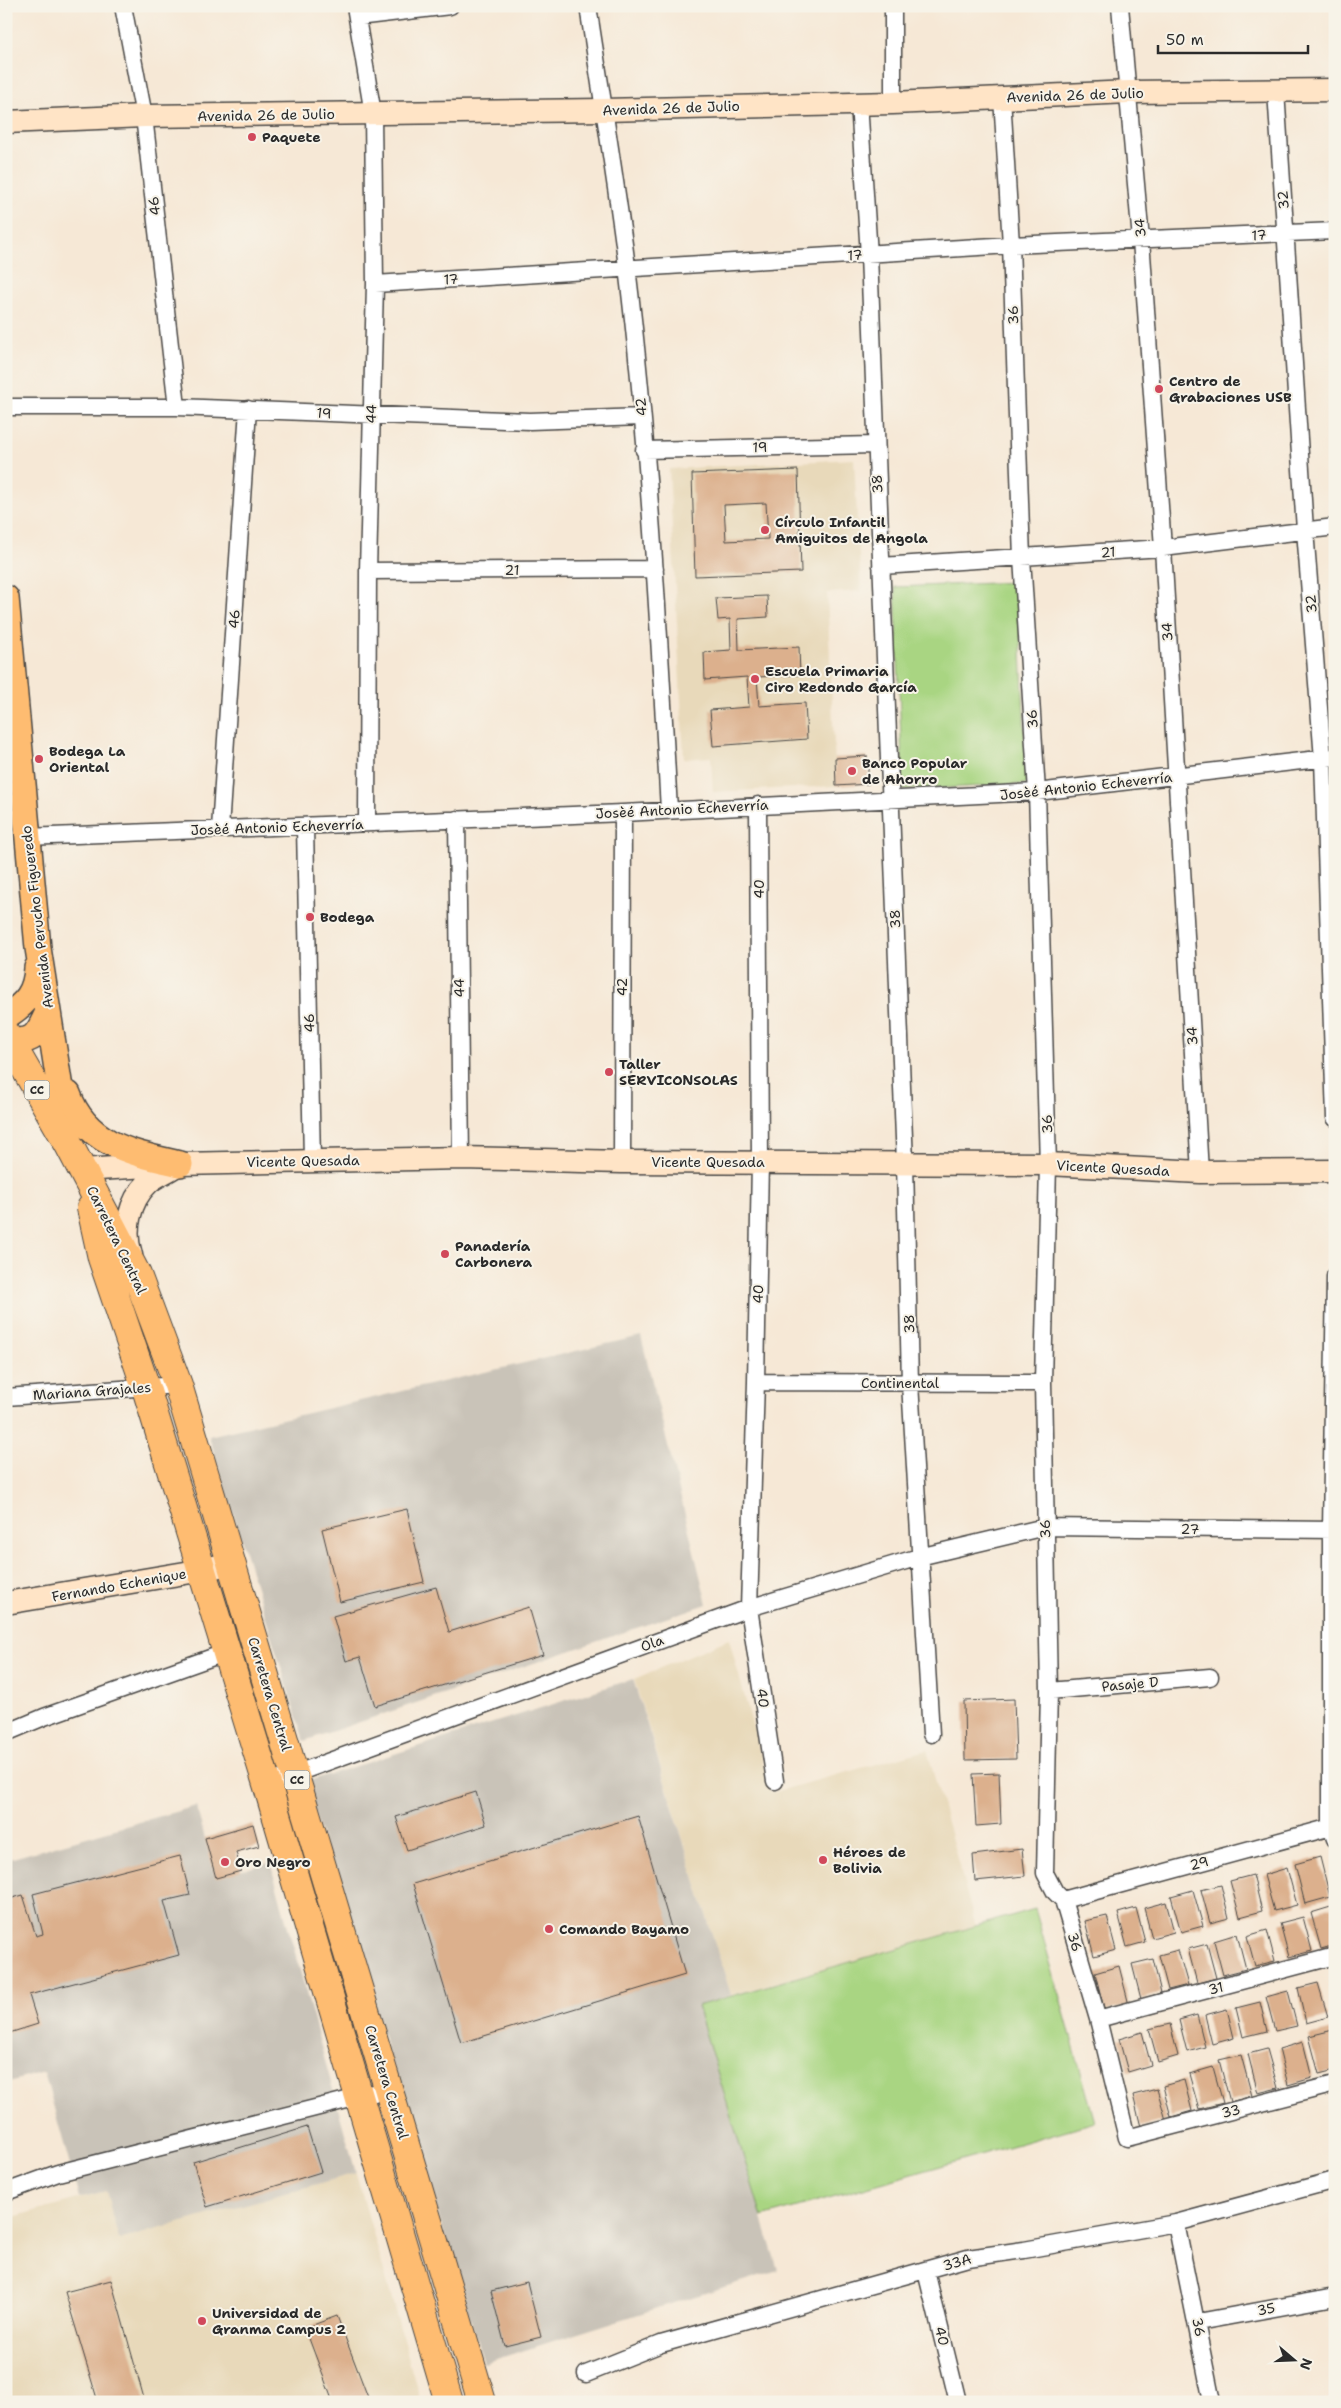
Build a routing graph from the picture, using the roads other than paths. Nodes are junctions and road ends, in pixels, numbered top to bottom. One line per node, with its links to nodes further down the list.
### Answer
1 (123, 6): 15 (street, 46)
2 (450, 6): 6 (street)
3 (588, 6): 13 (street, 42)
4 (893, 6): 12 (street)
5 (1120, 6): 9 (street)
6 (356, 12): 14 (street, 44)
7 (1335, 90): 8 (street, Avenida 26 de Julio)
8 (1276, 91): 9 (street, Avenida 26 de Julio); 18 (street, 32)
9 (1129, 92): 10 (street, Avenida 26 de Julio); 19 (street, 34)
10 (1002, 97): 12 (street, Avenida 26 de Julio); 20 (street, 36)
11 (859, 103): 12 (street, Avenida 26 de Julio); 13 (street, Avenida 26 de Julio); 21 (street, 38)
12 (894, 103)
13 (604, 110): 14 (street, Avenida 26 de Julio); 22 (street, 42)
14 (373, 114): 15 (street, Avenida 26 de Julio); 23 (street, 44)
15 (144, 116): 16 (street, Avenida 26 de Julio); 25 (street, 46)
16 (6, 122)
17 (1335, 231): 18 (street, 17)
18 (1285, 234): 19 (street, 17); 32 (street, 32)
19 (1141, 240): 20 (street, 17); 33 (street, 34)
20 (1011, 245): 21 (street, 17); 34 (street, 36)
21 (869, 255): 22 (street, 17); 29 (street, 38)
22 (627, 267): 23 (street, 17); 28 (street, 42)
23 (375, 284): 27 (street, 44)
24 (6, 407): 25 (street, 19)
25 (178, 407): 26 (street, 19)
26 (248, 409): 27 (street, 19); 49 (street, 46)
27 (370, 415): 28 (street, 19); 37 (street, 44)
28 (642, 417): 30 (street, 42)
29 (875, 445): 30 (street, 19); 35 (street, 38)
30 (644, 450): 36 (street, 42)
31 (1335, 527): 32 (street, 21)
32 (1305, 530): 33 (street, 21); 39 (street, 32)
33 (1162, 548): 34 (street, 21); 40 (street, 34)
34 (1022, 558): 35 (street, 21); 41 (street, 36)
35 (881, 566): 42 (street, 38)
36 (656, 569): 37 (street, 21); 44 (street, 42)
37 (368, 571): 47 (street, 44)
38 (6, 598): 50 (main road, Avenida Perucho Figueredo)
39 (1329, 758): 40 (street, Josèé Antonio Echeverría); 55 (street, 32)
40 (1176, 777): 41 (street, Josèé Antonio Echeverría); 66 (street, 34)
41 (1036, 792): 42 (street, Josèé Antonio Echeverría); 63 (street, 36)
42 (890, 800): 43 (street, Josèé Antonio Echeverría); 61 (street, 38)
43 (758, 805): 44 (street, Josèé Antonio Echeverría); 60 (street, 40)
44 (669, 810): 45 (street, Josèé Antonio Echeverría)
45 (623, 813): 46 (street, Josèé Antonio Echeverría); 59 (street, 42)
46 (457, 819): 47 (street, Josèé Antonio Echeverría); 57 (street, 44)
47 (367, 823): 48 (street, Josèé Antonio Echeverría)
48 (305, 827): 49 (street, Josèé Antonio Echeverría); 58 (street, 46)
49 (220, 829): 50 (street, Josèé Antonio Echeverría)
50 (27, 837): 51 (main road, Avenida Perucho Figueredo)
51 (38, 948): 52 (main road, Avenida Perucho Figueredo); 53 (main road)
52 (48, 1012): 53 (main road); 54 (main road, Avenida Perucho Figueredo)
53 (7, 1030): 56 (highway, Carretera Central / CC)
54 (55, 1058): 56 (main road, Avenida Perucho Figueredo); 62 (main road)
55 (1335, 1118)
56 (69, 1145): 64 (highway, Carretera Central / CC)
57 (461, 1158): 58 (street, Vicente Quesada); 59 (street, Vicente Quesada)
58 (312, 1160): 62 (street, Vicente Quesada)
59 (622, 1162): 60 (street, Vicente Quesada)
60 (760, 1162): 61 (street, Vicente Quesada); 69 (street, 40)
61 (905, 1163): 63 (street, Vicente Quesada); 70 (street, 38)
62 (180, 1164): 64 (street, Vicente Quesada); 67 (street)
63 (1048, 1164): 66 (street, Vicente Quesada); 71 (street, 36)
64 (82, 1170): 67 (highway, Carretera Central / CC); 73 (highway, Carretera Central / CC)
65 (1335, 1171): 66 (street, Vicente Quesada)
66 (1200, 1172)
67 (137, 1276): 72 (highway, Carretera Central / CC)
68 (1335, 1276): 76 (street)
69 (756, 1382): 70 (street, Continental); 81 (street, 40)
70 (910, 1383): 71 (street, Continental); 77 (street, 38)
71 (1043, 1383): 75 (street, 36)
72 (178, 1385): 73 (street, Mariana Grajales); 78 (highway, Carretera Central / CC)
73 (146, 1388): 74 (street, Mariana Grajales); 79 (highway, Carretera Central / CC)
74 (6, 1397)
75 (1045, 1527): 76 (street, 27); 77 (street, Ola); 84 (street, 36)
76 (1333, 1530): 90 (street)
77 (919, 1557): 81 (street, Ola); 86 (street, 38)
78 (230, 1563): 79 (street, Fernando Echenique); 87 (highway, Carretera Central / CC)
79 (203, 1570): 80 (street, Fernando Echenique); 82 (highway, Carretera Central / CC)
80 (6, 1604)
81 (749, 1608): 87 (street, Ola); 88 (street, 40)
82 (227, 1652): 85 (street); 89 (highway, Carretera Central / CC)
83 (1210, 1677): 84 (street, Pasaje D)
84 (1049, 1691): 91 (street, 36)
85 (6, 1734)
86 (931, 1734)
87 (295, 1775): 89 (street, Ola); 95 (highway, Carretera Central / CC)
88 (775, 1781)
89 (267, 1784): 96 (highway, Carretera Central / CC)
90 (1334, 1830): 91 (street, 29)
91 (1063, 1900): 93 (street, 36)
92 (1335, 1956): 93 (street, 31)
93 (1098, 2020): 97 (street, 36)
94 (1335, 2084): 97 (street, 33)
95 (390, 2089): 96 (street); 106 (highway, Carretera Central / CC)
96 (360, 2097): 99 (street); 105 (highway, Carretera Central / CC)
97 (1127, 2138)
98 (1335, 2180): 100 (street, 33A)
99 (6, 2192)
100 (1176, 2223): 101 (street, 33A); 103 (street, 36)
101 (926, 2271): 104 (street, 33A); 107 (street, 40)
102 (1335, 2297): 103 (street, 35)
103 (1198, 2322): 108 (street, 36)
104 (586, 2374)
105 (449, 2402)
106 (482, 2402)
107 (958, 2402)
108 (1212, 2402)

